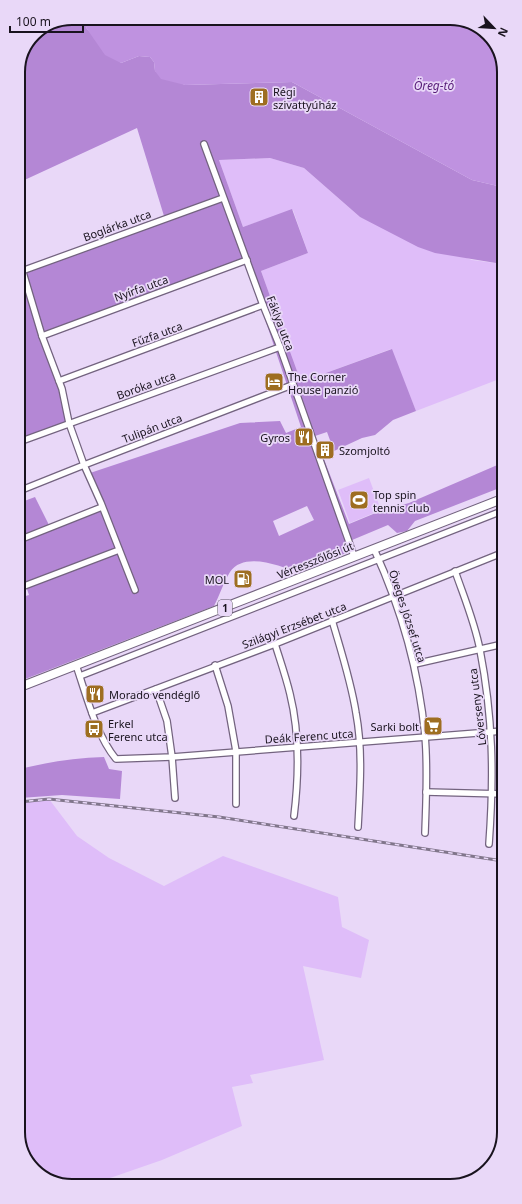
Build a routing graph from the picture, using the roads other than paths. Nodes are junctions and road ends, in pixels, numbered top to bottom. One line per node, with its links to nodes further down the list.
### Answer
1 (204, 144): 2 (street, Fáklya utca)
2 (223, 198): 3 (street, Fáklya utca); 4 (street, Boglárka utca)
3 (247, 260): 6 (street, Fáklya utca); 7 (street, Nyírfa utca)
4 (25, 270)
5 (25, 283): 7 (street)
6 (263, 305): 8 (street, Fáklya utca); 9 (street, Fűzfa utca)
7 (42, 336): 9 (street)
8 (280, 347): 10 (street, Fáklya utca); 11 (street, Boróka utca)
9 (59, 381): 11 (street)
10 (292, 385): 13 (street, Tulipán utca); 22 (street, Fáklya utca)
11 (69, 423): 12 (street, Boróka utca); 13 (street)
12 (25, 440)
13 (84, 465): 14 (street, Tulipán utca); 16 (street)
14 (25, 490)
15 (497, 501): 19 (main road, Vértesszőlősi út / 1)
16 (102, 507): 18 (street); 20 (street)
17 (497, 513): 23 (street, Vértesszőlősi út)
18 (25, 538)
19 (374, 549): 22 (main road, Vértesszőlősi út / 1); 23 (street, Öveges József utca)
20 (119, 550): 25 (street); 26 (street)
21 (497, 555): 24 (street, Szilágyi Erzsébet utca)
22 (354, 556): 29 (main road, Vértesszőlősi út / 1)
23 (379, 559): 27 (street, Öveges József utca); 33 (street, Vértesszőlősi út)
24 (455, 571): 27 (street, Szilágyi Erzsébet utca); 32 (street, Lóverseny utca)
25 (25, 586)
26 (135, 590)
27 (394, 597): 28 (street, Szilágyi Erzsébet utca); 34 (street, Öveges József utca)
28 (332, 620): 30 (street, Szilágyi Erzsébet utca); 44 (street)
29 (136, 642): 33 (street); 35 (main road, Vértesszőlősi út / 1)
30 (275, 644): 36 (street, Szilágyi Erzsébet utca); 45 (street)
31 (497, 645): 32 (street)
32 (480, 649): 34 (street); 41 (street, Lóverseny utca)
33 (141, 652): 37 (street, Vértesszőlősi út)
34 (415, 664): 43 (street, Öveges József utca)
35 (76, 665): 37 (street); 38 (main road, Vértesszőlősi út / 1)
36 (215, 665): 39 (street, Szilágyi Erzsébet utca); 46 (street)
37 (80, 676): 40 (street)
38 (25, 685)
39 (156, 689): 40 (street, Szilágyi Erzsébet utca); 47 (street)
40 (92, 712): 47 (street, Deák Ferenc utca)
41 (492, 732): 42 (street, Deák Ferenc utca); 43 (street, Deák Ferenc utca); 49 (street, Lóverseny utca)
42 (497, 732)
43 (425, 737): 44 (street, Deák Ferenc utca); 48 (street, Öveges József utca)
44 (359, 742): 45 (street, Deák Ferenc utca); 54 (street)
45 (298, 746): 46 (street, Deák Ferenc utca); 53 (street)
46 (236, 751): 47 (street, Deák Ferenc utca); 52 (street)
47 (172, 757): 51 (street)
48 (426, 792): 49 (street); 55 (street, Öveges József utca)
49 (492, 793): 50 (street); 56 (street, Lóverseny utca)
50 (497, 793)
51 (175, 798)
52 (236, 804)
53 (294, 816)
54 (358, 827)
55 (425, 833)
56 (489, 844)

